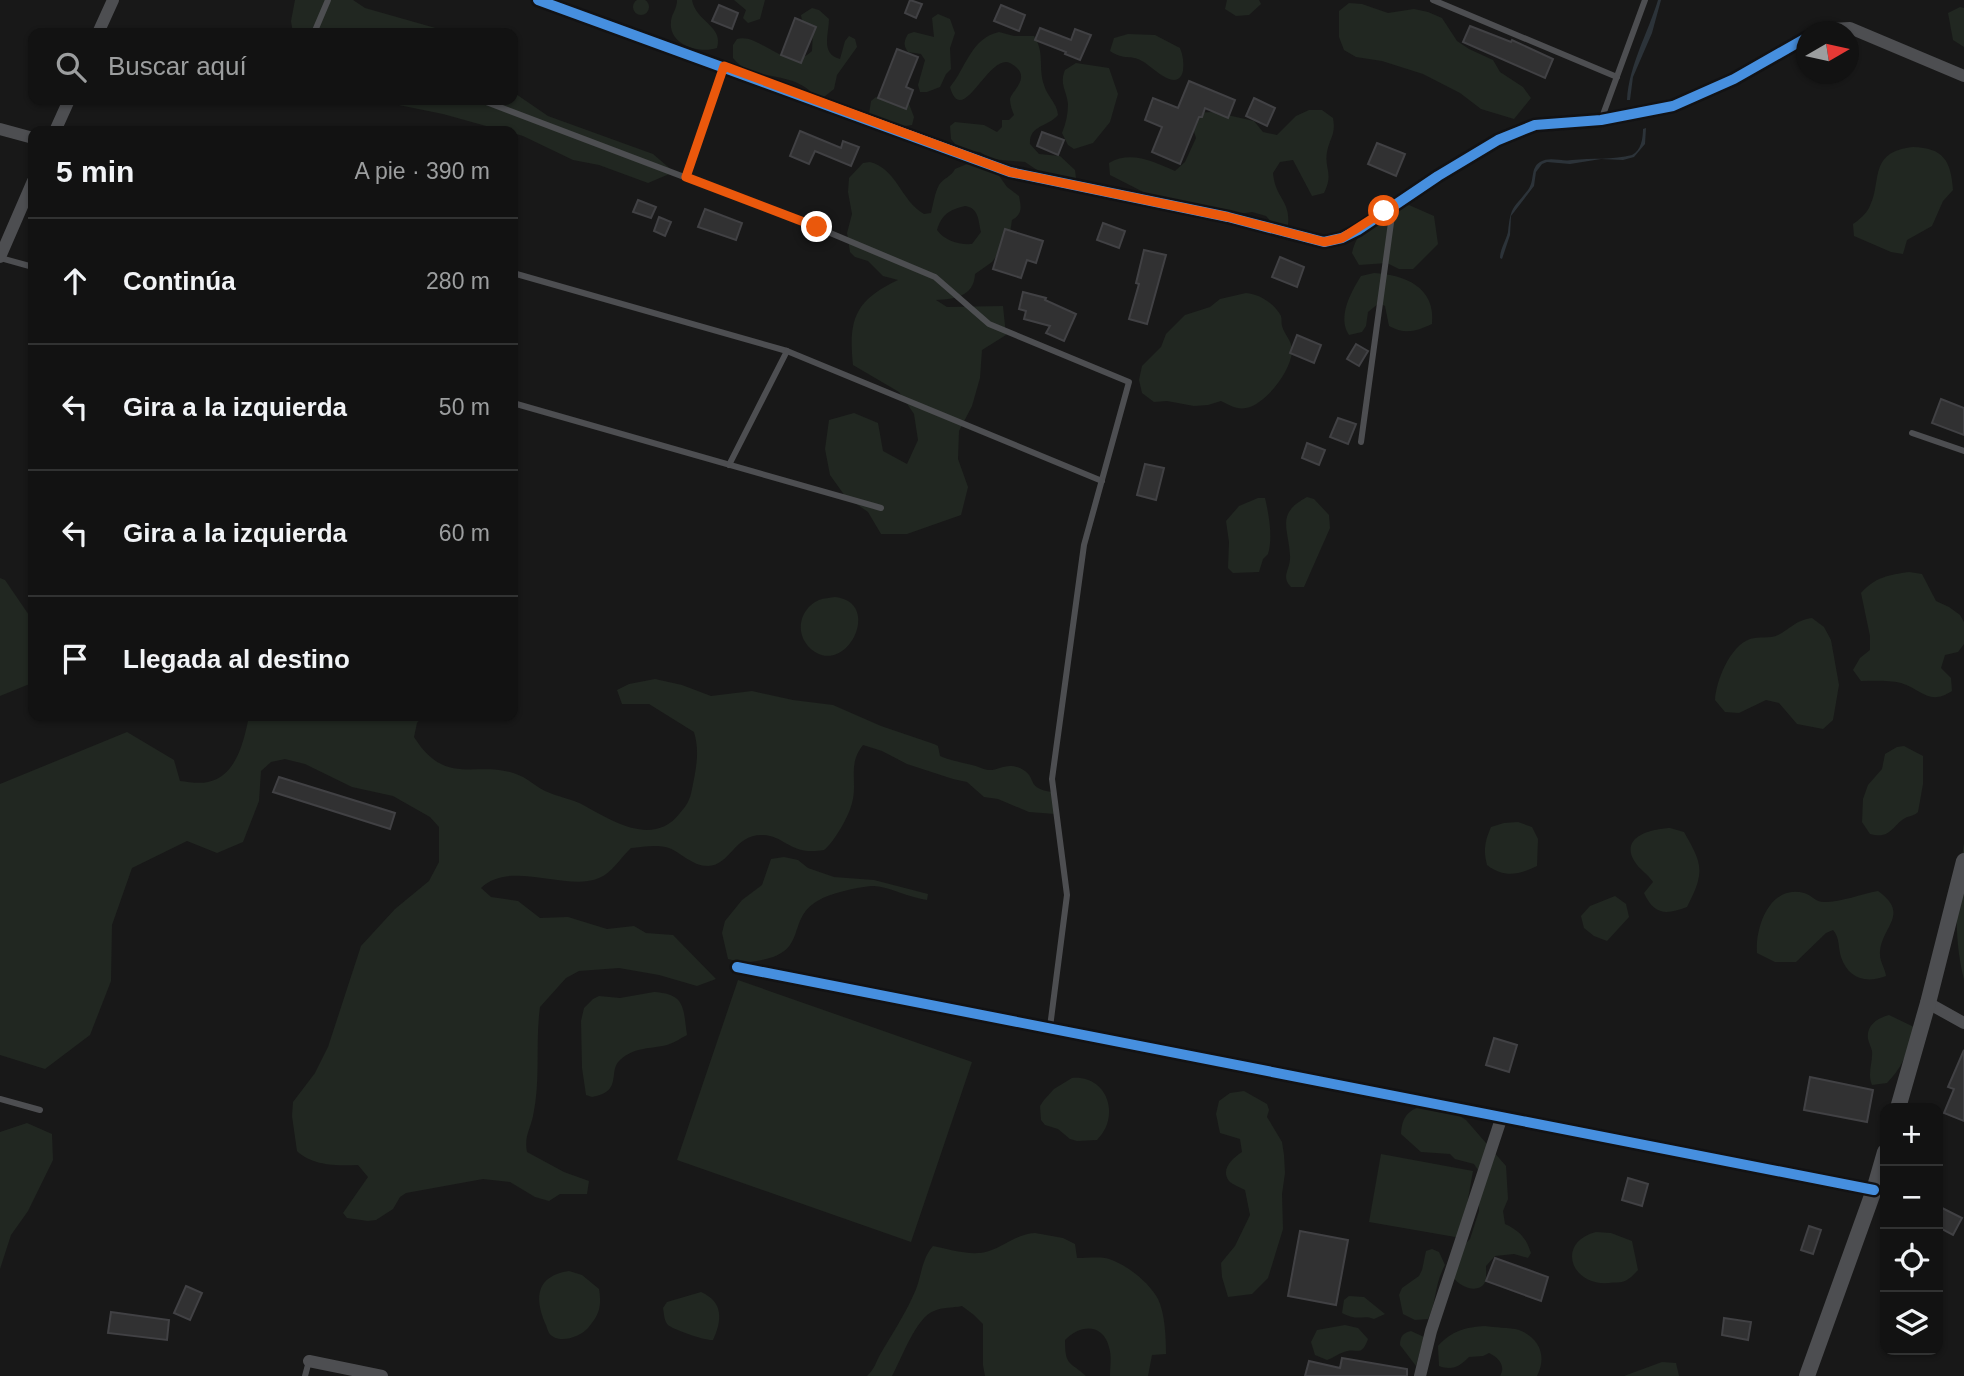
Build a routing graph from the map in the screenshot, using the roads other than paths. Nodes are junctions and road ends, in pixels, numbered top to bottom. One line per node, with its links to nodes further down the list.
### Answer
1 (113, 0): 6 (street)
2 (328, 0): 7 (lane)
3 (538, 0): 10 (street)
4 (1433, 0): 12 (lane)
5 (1645, 0): 12 (lane)
6 (100, 28)
7 (316, 28)
8 (1859, 33): 11 (street)
9 (1796, 44): 15 (street)
10 (724, 66): 19 (lane); 21 (street)
11 (1964, 76)
12 (1617, 77): 15 (lane)
13 (67, 105): 16 (street)
14 (494, 105): 19 (lane)
15 (1601, 120): 21 (street)
16 (57, 126)
17 (0, 129): 18 (street)
18 (28, 137)
19 (686, 177): 31 (lane)
20 (28, 193): 22 (street)
21 (1393, 206): 28 (lane)
22 (0, 257): 23 (lane)
23 (28, 265)
24 (518, 274): 25 (lane)
25 (787, 351): 30 (lane); 31 (lane)
26 (518, 404): 30 (lane)
27 (1912, 433): 29 (lane)
28 (1362, 442)
29 (1964, 452)
30 (729, 465): 32 (lane)
31 (1102, 481): 37 (lane)
32 (881, 508)
33 (1964, 861): 35 (street)
34 (737, 967): 37 (street)
35 (1928, 1003): 36 (street); 39 (street)
36 (1964, 1023)
37 (1050, 1027): 41 (street)
38 (0, 1099): 40 (lane)
39 (1899, 1103)
40 (40, 1110)
41 (1502, 1116): 43 (street); 47 (street)
42 (1881, 1166): 43 (street)
43 (1874, 1190): 48 (street)
44 (309, 1361): 45 (lane); 46 (street)
45 (305, 1376)
46 (382, 1376)
47 (1420, 1376)
48 (1807, 1376)

